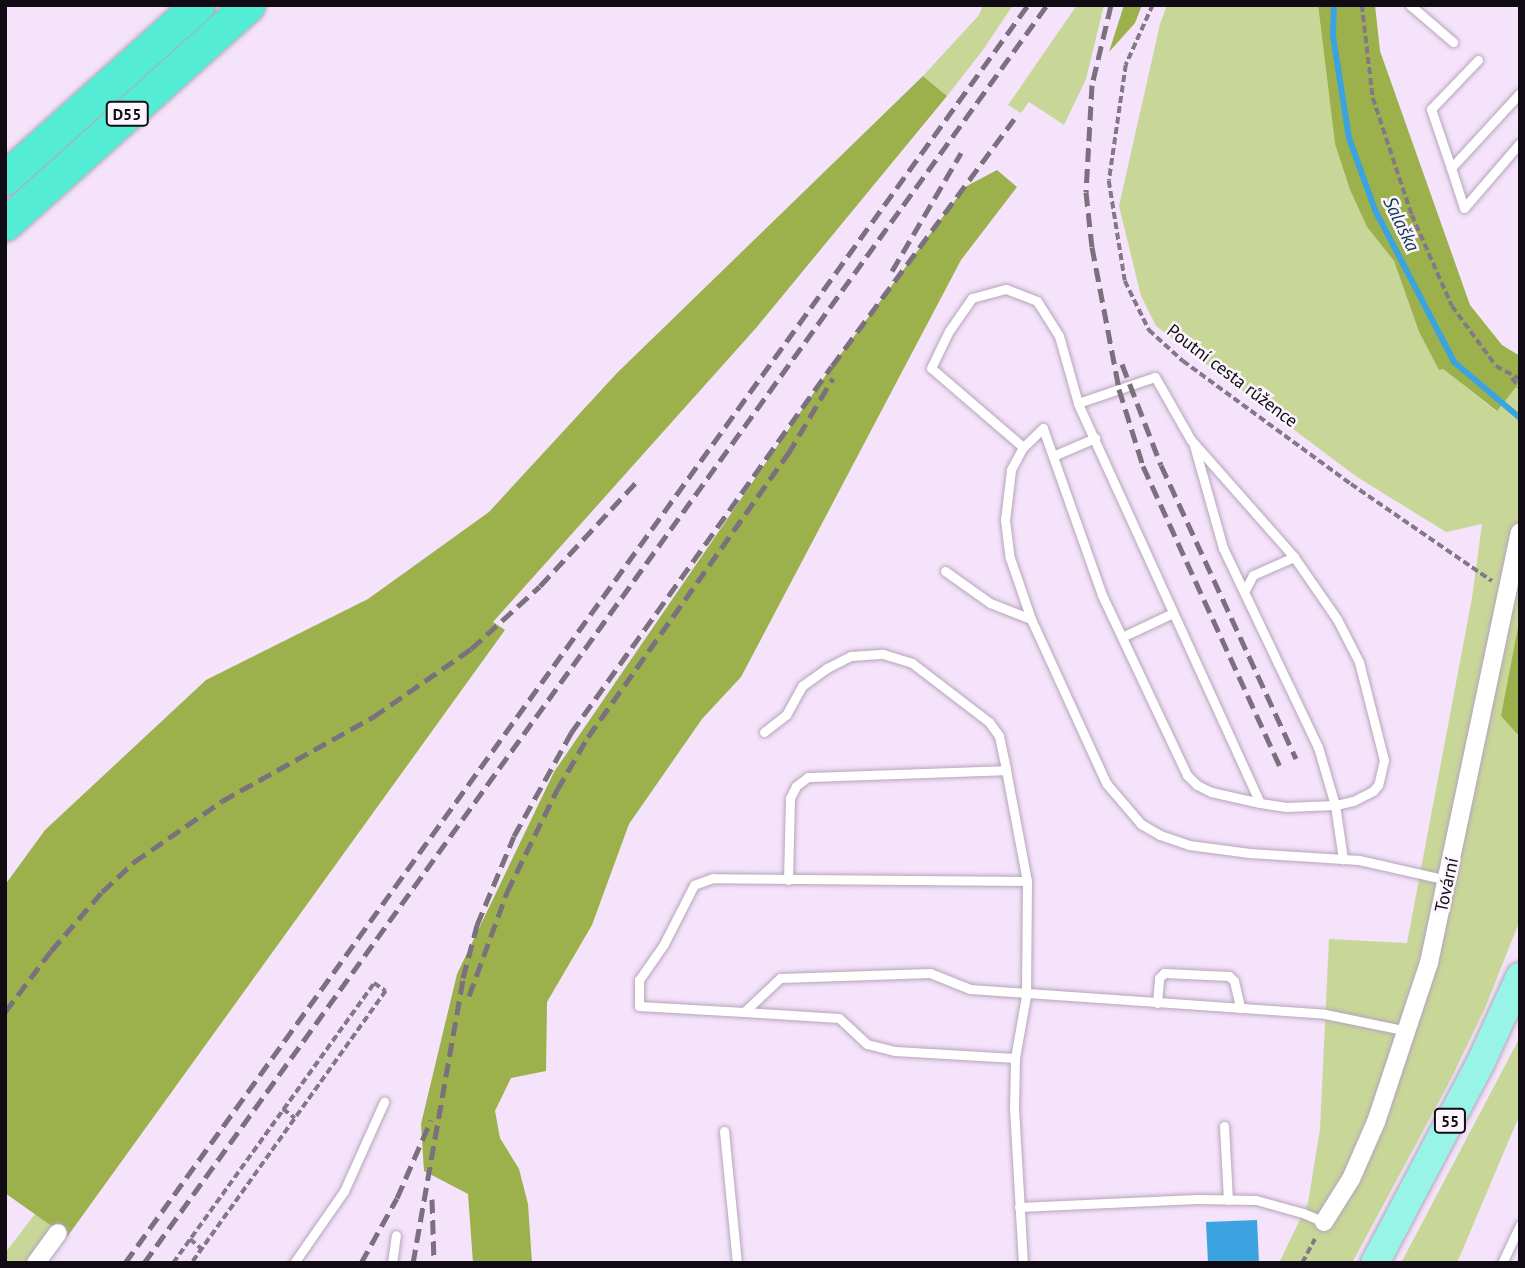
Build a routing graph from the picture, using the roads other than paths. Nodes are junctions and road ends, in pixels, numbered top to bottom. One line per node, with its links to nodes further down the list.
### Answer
1 (198, 5): 9 (highway, D55)
2 (248, 5): 10 (highway, D55)
3 (1410, 5): 4 (lane)
4 (1452, 41)
5 (1478, 60): 8 (lane)
6 (1520, 93): 8 (lane)
7 (1520, 143): 8 (lane)
8 (1451, 167)
9 (5, 178)
10 (5, 224)
11 (1078, 403): 12 (lane); 13 (lane); 14 (lane)
12 (1095, 438): 15 (lane); 20 (lane)
13 (1194, 444): 17 (lane); 19 (lane)
14 (1023, 447): 15 (lane); 21 (lane)
15 (1053, 456): 22 (lane)
16 (1520, 533): 29 (street, Tovární)
17 (1294, 557): 19 (lane); 26 (lane)
18 (945, 571): 21 (lane)
19 (1244, 592): 26 (lane)
20 (1173, 613): 22 (lane); 25 (lane)
21 (1031, 619): 27 (lane)
22 (1122, 637): 25 (lane)
23 (764, 732): 24 (lane)
24 (1006, 770): 28 (lane); 30 (lane)
25 (1260, 803): 26 (lane)
26 (1335, 806): 27 (lane)
27 (1343, 859): 29 (lane)
28 (788, 880): 30 (lane); 35 (lane)
29 (1449, 880): 36 (street, Tovární)
30 (1027, 881): 32 (lane)
31 (1520, 977): 52 (main road, 55)
32 (1026, 996): 33 (lane); 35 (lane); 37 (lane)
33 (1157, 1003): 34 (lane); 34 (lane)
34 (1240, 1009): 36 (lane)
35 (744, 1012): 37 (lane)
36 (1408, 1031): 43 (street, Tovární)
37 (1015, 1058): 42 (lane)
38 (384, 1102): 48 (lane)
39 (1224, 1126): 41 (lane)
40 (724, 1131): 50 (lane)
41 (1228, 1200): 42 (lane); 43 (lane)
42 (1019, 1207): 51 (lane)
43 (1324, 1222)
44 (1520, 1225): 53 (lane)
45 (58, 1233): 47 (street)
46 (396, 1235): 49 (lane)
47 (36, 1263)
48 (294, 1263)
49 (392, 1263)
50 (737, 1263)
51 (1023, 1263)
52 (1375, 1263)
53 (1502, 1263)

